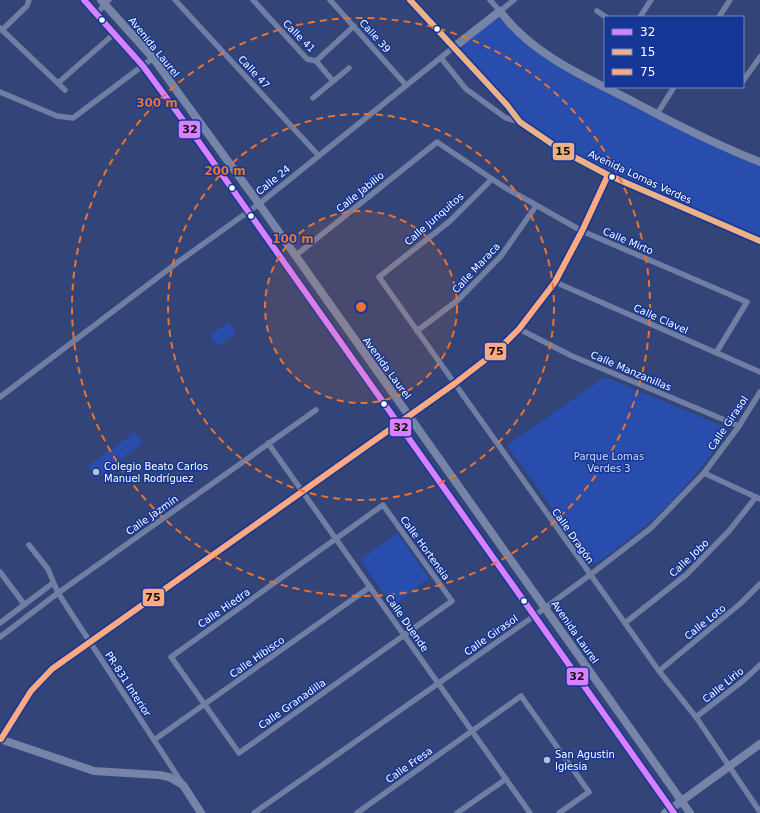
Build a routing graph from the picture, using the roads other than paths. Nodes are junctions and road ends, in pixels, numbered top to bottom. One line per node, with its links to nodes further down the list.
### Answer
1 (29, 0): 19 (street)
2 (84, 0): 14 (street, Avenida Laurel)
3 (175, 0): 41 (street, Calle 47)
4 (252, 0): 25 (street, Calle 41)
5 (330, 0): 18 (street, Calle 39)
6 (410, 0): 21 (street, Avenida Lomas Verdes)
7 (490, 0): 12 (street)
8 (514, 0): 12 (street, Calle 24)
9 (651, 0): 16 (street)
10 (730, 0): 17 (street)
11 (105, 1): 14 (street); 23 (street, Avenida Laurel)
12 (500, 11): 21 (street, Calle 24); 32 (street)
13 (597, 11): 15 (street)
14 (96, 14): 20 (street, Avenida Laurel)
15 (604, 16)
16 (641, 16)
17 (720, 16)
18 (354, 26): 25 (street, Calle 41); 31 (street, Calle 39)
19 (1, 29): 30 (street)
20 (114, 33): 26 (street, Avenida Laurel); 30 (street)
21 (454, 47): 24 (street, Calle 24); 39 (street, Avenida Lomas Verdes)
22 (760, 57): 28 (street)
23 (153, 58): 26 (street); 45 (street, Avenida Laurel)
24 (441, 58): 31 (street, Calle 24); 39 (street)
25 (316, 61): 29 (street)
26 (143, 66): 36 (street); 47 (street, Avenida Laurel)
27 (349, 68): 29 (street)
28 (744, 80)
29 (333, 81): 37 (street)
30 (58, 83): 35 (street)
31 (406, 84): 41 (street, Calle 24)
32 (604, 87)
33 (607, 88): 38 (street)
34 (673, 88): 38 (street)
35 (65, 90)
36 (0, 92)
37 (313, 98)
38 (657, 114): 42 (street)
39 (520, 122): 43 (street, Avenida Lomas Verdes)
40 (437, 142): 44 (street, Calle Mirto); 50 (street, Calle Jabilio)
41 (319, 156): 45 (street, Calle 24)
42 (760, 162)
43 (608, 175): 48 (street); 49 (street, Avenida Lomas Verdes)
44 (492, 179): 46 (street, Calle Mirto); 51 (street, Calle Junquitos)
45 (259, 204): 47 (street, Calle 24); 50 (street, Avenida Laurel)
46 (536, 206): 48 (street, Calle Mirto); 54 (street, Calle Maraca)
47 (248, 212): 59 (street, Calle 24); 62 (street, Avenida Laurel)
48 (582, 231): 52 (street); 55 (street, Calle Mirto)
49 (760, 241)
50 (295, 256): 61 (street, Avenida Laurel)
51 (387, 271): 54 (street, Calle Dragón)
52 (555, 282): 53 (street); 55 (street, Calle Clavel)
53 (519, 329): 57 (street); 63 (street, Calle Manzanillas)
54 (417, 331): 57 (street, Calle Dragón)
55 (716, 353): 56 (street, Calle Clavel)
56 (760, 372)
57 (454, 384): 61 (street); 71 (street, Calle Dragón)
58 (760, 392): 63 (street, Calle Girasol)
59 (0, 397)
60 (316, 410): 64 (street, Calle Jazmín)
61 (408, 415): 62 (street); 77 (street, Avenida Laurel)
62 (397, 423): 66 (street); 78 (street, Avenida Laurel)
63 (739, 426): 65 (street, Calle Girasol)
64 (268, 444): 66 (street, Calle Duende); 75 (street, Calle Jazmín)
65 (704, 472): 67 (street); 71 (street, Calle Girasol)
66 (302, 492): 68 (street, Calle Duende); 83 (street)
67 (758, 498): 80 (street, Calle Jobo)
68 (336, 539): 74 (street, Calle Duende); 81 (street, Calle Hortensia); 87 (street, Calle Hiedra)
69 (29, 545): 72 (street, PR-831 Interior)
70 (0, 572): 76 (street)
71 (590, 575): 77 (street, Calle Girasol); 80 (street, Calle Dragón)
72 (53, 583): 75 (street, PR-831 Interior); 76 (street)
73 (760, 584): 85 (street, Calle Loto)
74 (370, 587): 81 (street, Calle Duende); 87 (street, Calle Hibisco)
75 (58, 593): 82 (street, Calle Jazmín); 83 (street, PR-831 Interior)
76 (24, 604): 79 (street)
77 (545, 608): 78 (street, Calle Girasol); 96 (street, Avenida Laurel)
78 (534, 616): 86 (street, Calle Girasol); 97 (street, Avenida Laurel)
79 (0, 623)
80 (625, 623): 85 (street, Calle Dragón)
81 (404, 635): 86 (street, Calle Duende); 87 (street, Calle Granadilla)
82 (0, 637)
83 (90, 642): 90 (street); 91 (street, PR-831 Interior)
84 (760, 666): 88 (street, Calle Lirio)
85 (659, 671): 88 (street, Calle Dragón)
86 (438, 683): 89 (street, Calle Duende); 100 (street, Calle Girasol)
87 (205, 704): 91 (street, Calle Hibisco)
88 (696, 717): 93 (street, Calle Dragón)
89 (472, 731): 94 (street, Calle Duende); 101 (street, Calle Fresa); 104 (street, Calle Fresa)
90 (0, 739): 95 (street)
91 (154, 740): 95 (street, PR-831 Interior)
92 (760, 744): 93 (street)
93 (729, 768): 96 (street); 98 (street, Calle Dragón)
94 (506, 779): 102 (street); 103 (street, Calle Duende)
95 (183, 785): 99 (street)
96 (681, 801): 97 (street); 105 (street, Avenida Laurel)
97 (670, 812)
98 (760, 812)
99 (201, 813)
100 (254, 813)
101 (356, 813)
102 (457, 813)
103 (530, 813)
104 (559, 813)
105 (690, 813)

